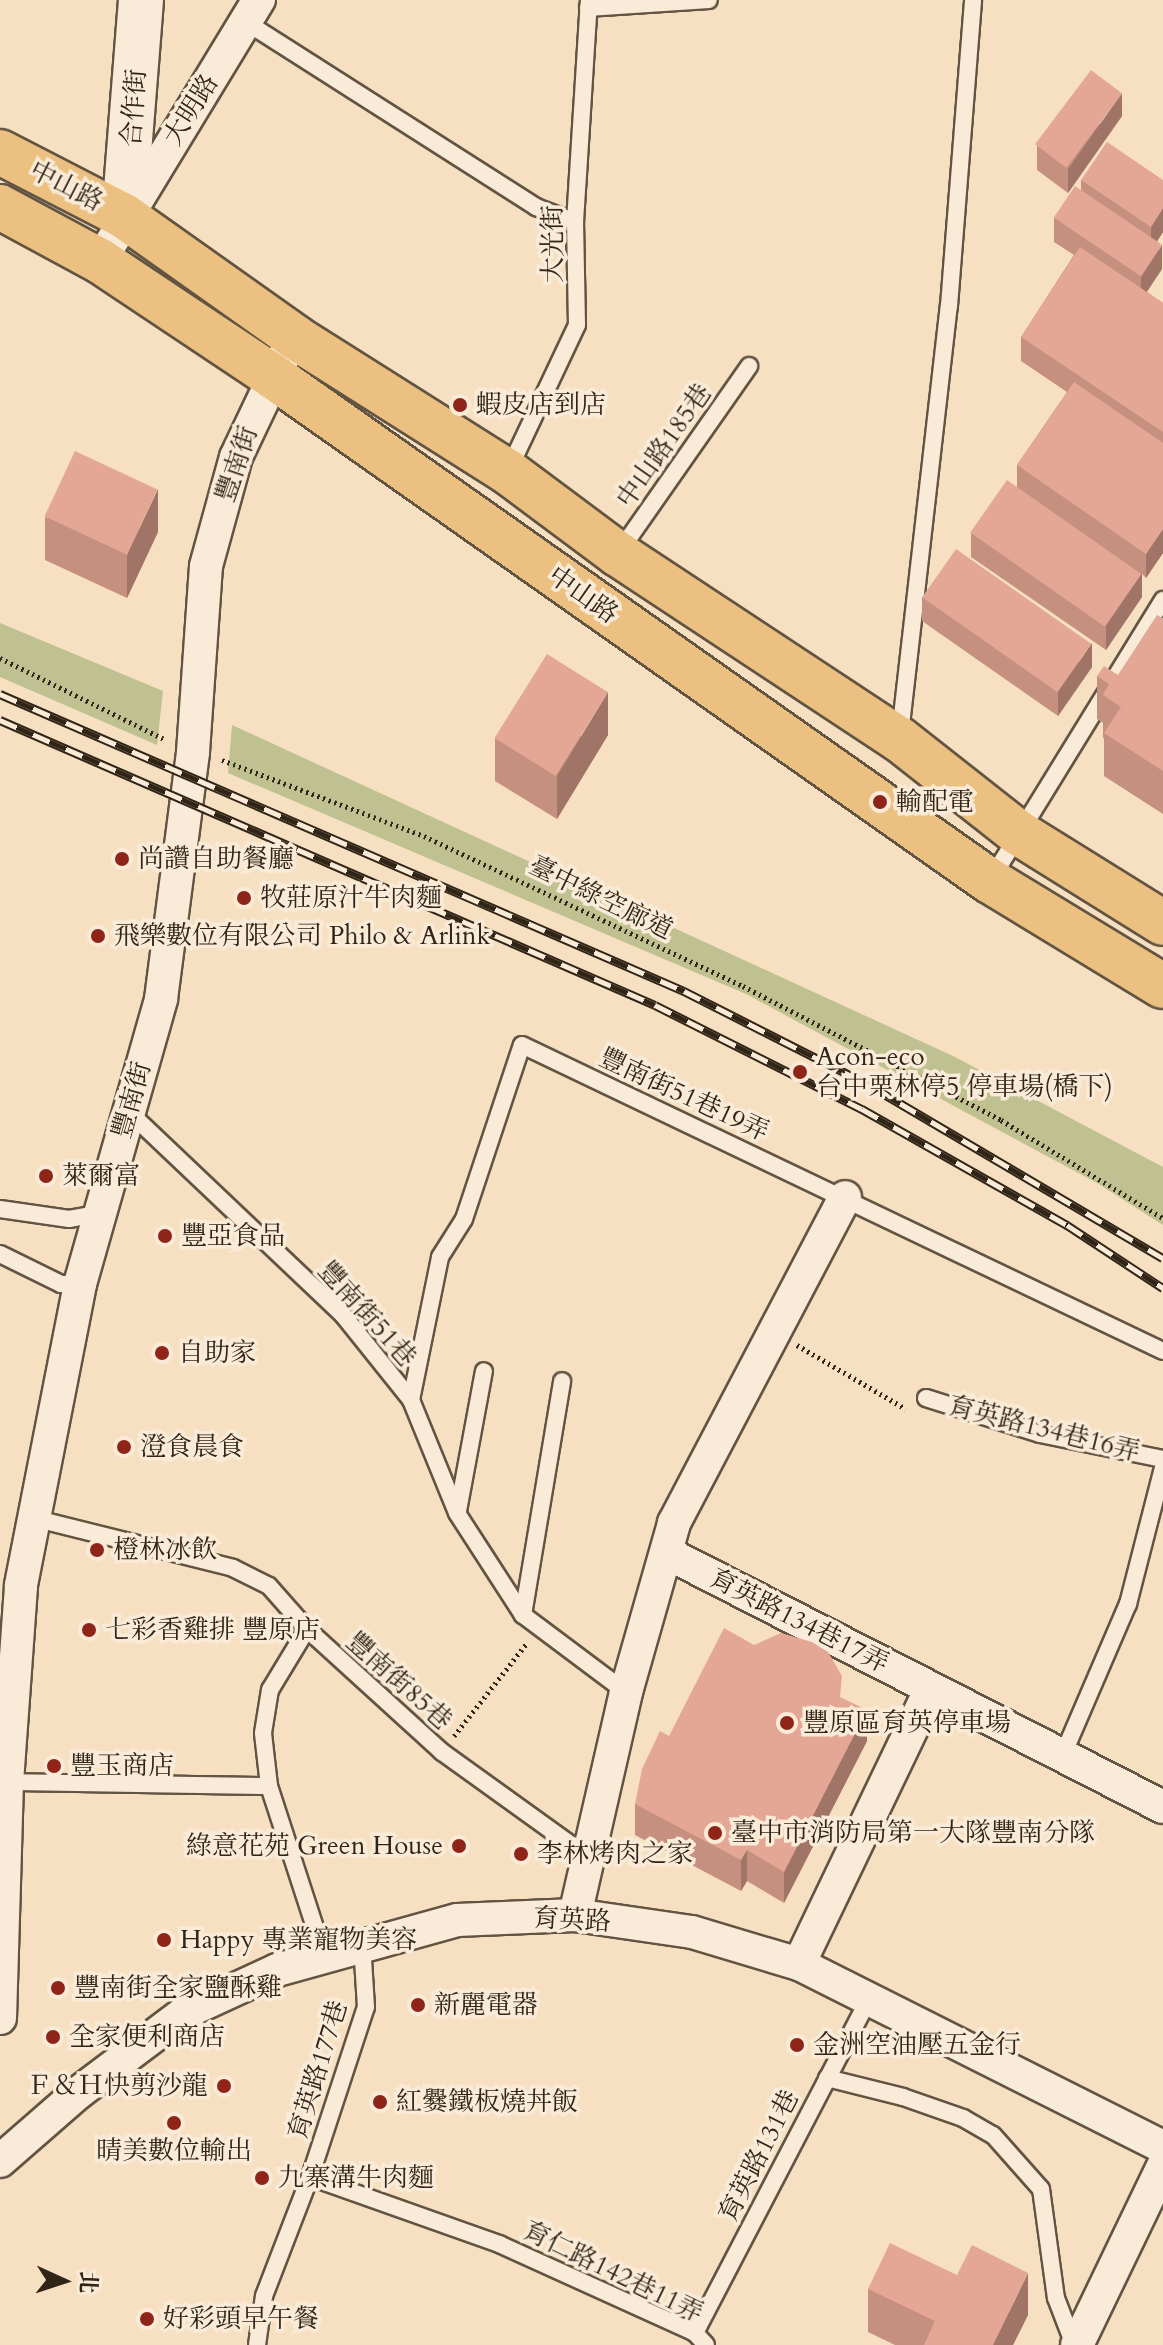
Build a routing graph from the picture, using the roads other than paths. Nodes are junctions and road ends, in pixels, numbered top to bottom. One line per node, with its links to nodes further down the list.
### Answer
1 (141, 0): 8 (street, 合作街)
2 (709, 0): 4 (lane)
3 (973, 0): 17 (lane)
4 (589, 4): 9 (lane, 大光街)
5 (253, 11): 8 (street, 大明路); 9 (lane)
6 (0, 152): 8 (main road, 中山路)
7 (0, 207): 10 (main road, 中山路)
8 (124, 216): 10 (street, 大明路); 11 (main road, 中山路)
9 (575, 222): 14 (lane, 大光街)
10 (100, 261): 13 (main road, 中山路)
11 (296, 338): 13 (street, 豐南街); 14 (main road, 中山路)
12 (749, 366): 15 (lane, 中山路185巷)
13 (271, 375): 19 (main road, 中山路); 22 (street, 豐南街)
14 (508, 472): 15 (main road, 中山路)
15 (618, 554): 17 (main road, 中山路)
16 (1163, 600): 18 (lane)
17 (899, 739): 18 (main road, 中山路)
18 (1017, 832): 19 (lane); 20 (main road, 中山路)
19 (990, 881): 21 (main road, 中山路)
20 (1163, 923)
21 (1163, 986)
22 (129, 1112): 25 (street, 豐南街); 32 (lane, 豐南街51巷)
23 (845, 1197): 28 (lane, 豐南街51巷19弄); 32 (lane, 豐南街51巷19弄); 37 (street)
24 (0, 1209): 25 (lane)
25 (98, 1214): 27 (street, 豐南街)
26 (0, 1254): 27 (lane)
27 (80, 1284): 36 (street, 豐南街)
28 (1163, 1351)
29 (484, 1371): 35 (lane)
30 (562, 1381): 39 (lane)
31 (926, 1398): 33 (lane, 育英路134巷16弄)
32 (411, 1400): 35 (lane, 豐南街51巷)
33 (1163, 1459)
34 (1163, 1468): 43 (lane, 育英路134巷16弄)
35 (457, 1513): 39 (lane, 豐南街51巷)
36 (33, 1518): 38 (street, 豐南街); 40 (lane, 豐南街85巷)
37 (667, 1553): 41 (street, 育英路134巷17弄); 42 (street)
38 (11, 1583): 44 (street, 豐南街)
39 (523, 1615): 42 (lane, 豐南街51巷)
40 (307, 1629): 45 (lane); 47 (lane, 豐南街85巷)
41 (931, 1689): 43 (street); 51 (street)
42 (626, 1692): 47 (street)
43 (1062, 1757): 46 (street)
44 (7, 1782): 45 (lane); 53 (street, 豐南街)
45 (269, 1786): 50 (lane)
46 (1163, 1807)
47 (591, 1859): 48 (street)
48 (575, 1915): 49 (street, 育英路); 51 (street, 育英路)
49 (362, 1944): 50 (street, 育英路); 58 (lane, 育英路177巷)
50 (324, 1955): 56 (street, 育英路)
51 (799, 1964): 52 (street, 育英路)
52 (867, 2002): 54 (lane, 育英路131巷); 55 (street, 育英路)
53 (0, 2018)
54 (827, 2078): 59 (lane, 育英路131巷); 61 (lane)
55 (1163, 2147)
56 (0, 2161)
57 (1163, 2166): 61 (street)
58 (310, 2177): 59 (lane, 育仁路142巷11弄); 60 (lane, 育英路177巷)
59 (700, 2339)
60 (257, 2345)
61 (1076, 2345)

